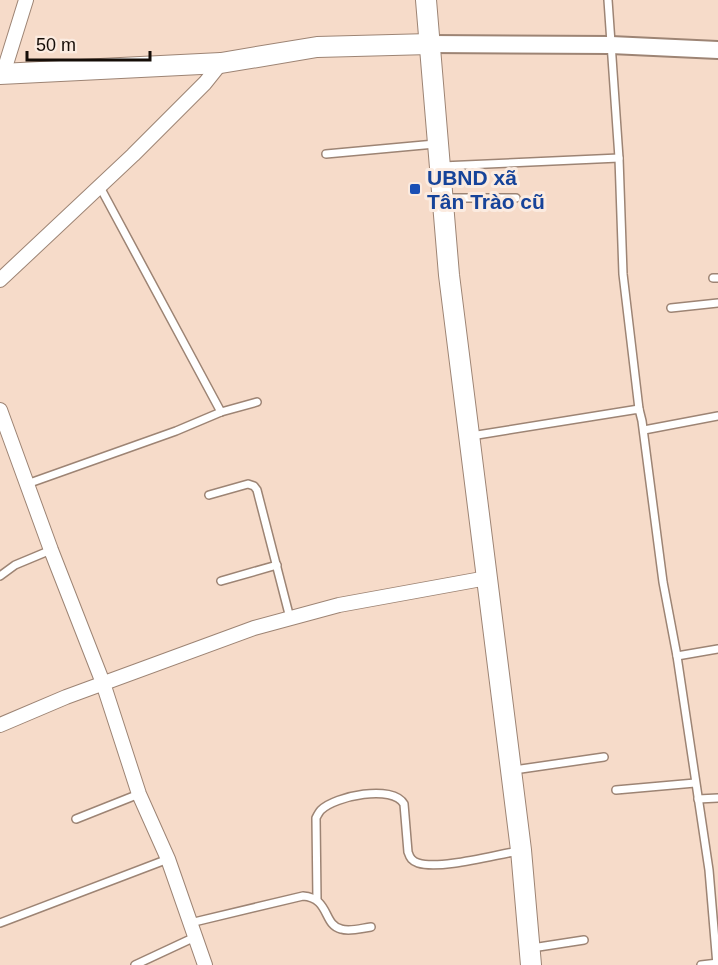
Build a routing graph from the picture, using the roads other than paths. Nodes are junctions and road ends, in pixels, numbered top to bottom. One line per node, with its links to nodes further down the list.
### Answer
1 (26, 0): 8 (street)
2 (426, 0): 4 (main road)
3 (608, 0): 5 (lane)
4 (430, 44): 5 (street); 7 (main road); 9 (main road)
5 (611, 45): 6 (street); 11 (lane)
6 (718, 50)
7 (221, 63): 8 (main road); 13 (street)
8 (1, 74)
9 (438, 144): 10 (lane); 12 (main road)
10 (326, 154)
11 (619, 158): 12 (lane); 20 (lane)
12 (440, 166): 14 (main road)
13 (99, 186): 16 (street); 22 (lane)
14 (442, 198): 15 (lane); 25 (main road)
15 (516, 198)
16 (0, 280)
17 (718, 303): 18 (lane)
18 (671, 308)
19 (257, 402): 22 (lane)
20 (639, 409): 24 (lane); 25 (lane)
21 (0, 410): 26 (street)
22 (220, 412): 26 (lane)
23 (718, 416): 24 (lane)
24 (644, 430): 35 (lane)
25 (469, 436): 31 (main road)
26 (27, 484): 28 (street)
27 (209, 495): 29 (lane)
28 (51, 550): 30 (lane); 36 (street)
29 (277, 565): 32 (lane); 33 (lane)
30 (0, 576)
31 (487, 578): 33 (street); 39 (main road)
32 (221, 581)
33 (290, 618): 36 (street)
34 (718, 649): 35 (lane)
35 (677, 656): 40 (lane)
36 (103, 683): 37 (street); 42 (street)
37 (0, 725)
38 (604, 757): 39 (lane)
39 (511, 770): 46 (main road)
40 (695, 783): 41 (lane); 44 (lane)
41 (616, 790)
42 (140, 794): 45 (lane); 47 (street)
43 (718, 798): 44 (lane)
44 (698, 799): 55 (lane)
45 (76, 819)
46 (521, 850): 48 (lane); 54 (main road)
47 (168, 859): 49 (street); 50 (lane)
48 (317, 900): 49 (lane); 51 (lane)
49 (190, 922): 52 (street)
50 (0, 923)
51 (370, 927)
52 (195, 937): 56 (lane); 57 (street)
53 (585, 940): 54 (lane)
54 (530, 957)
55 (718, 963): 58 (lane)
56 (135, 965)
57 (205, 965)
58 (700, 965)

